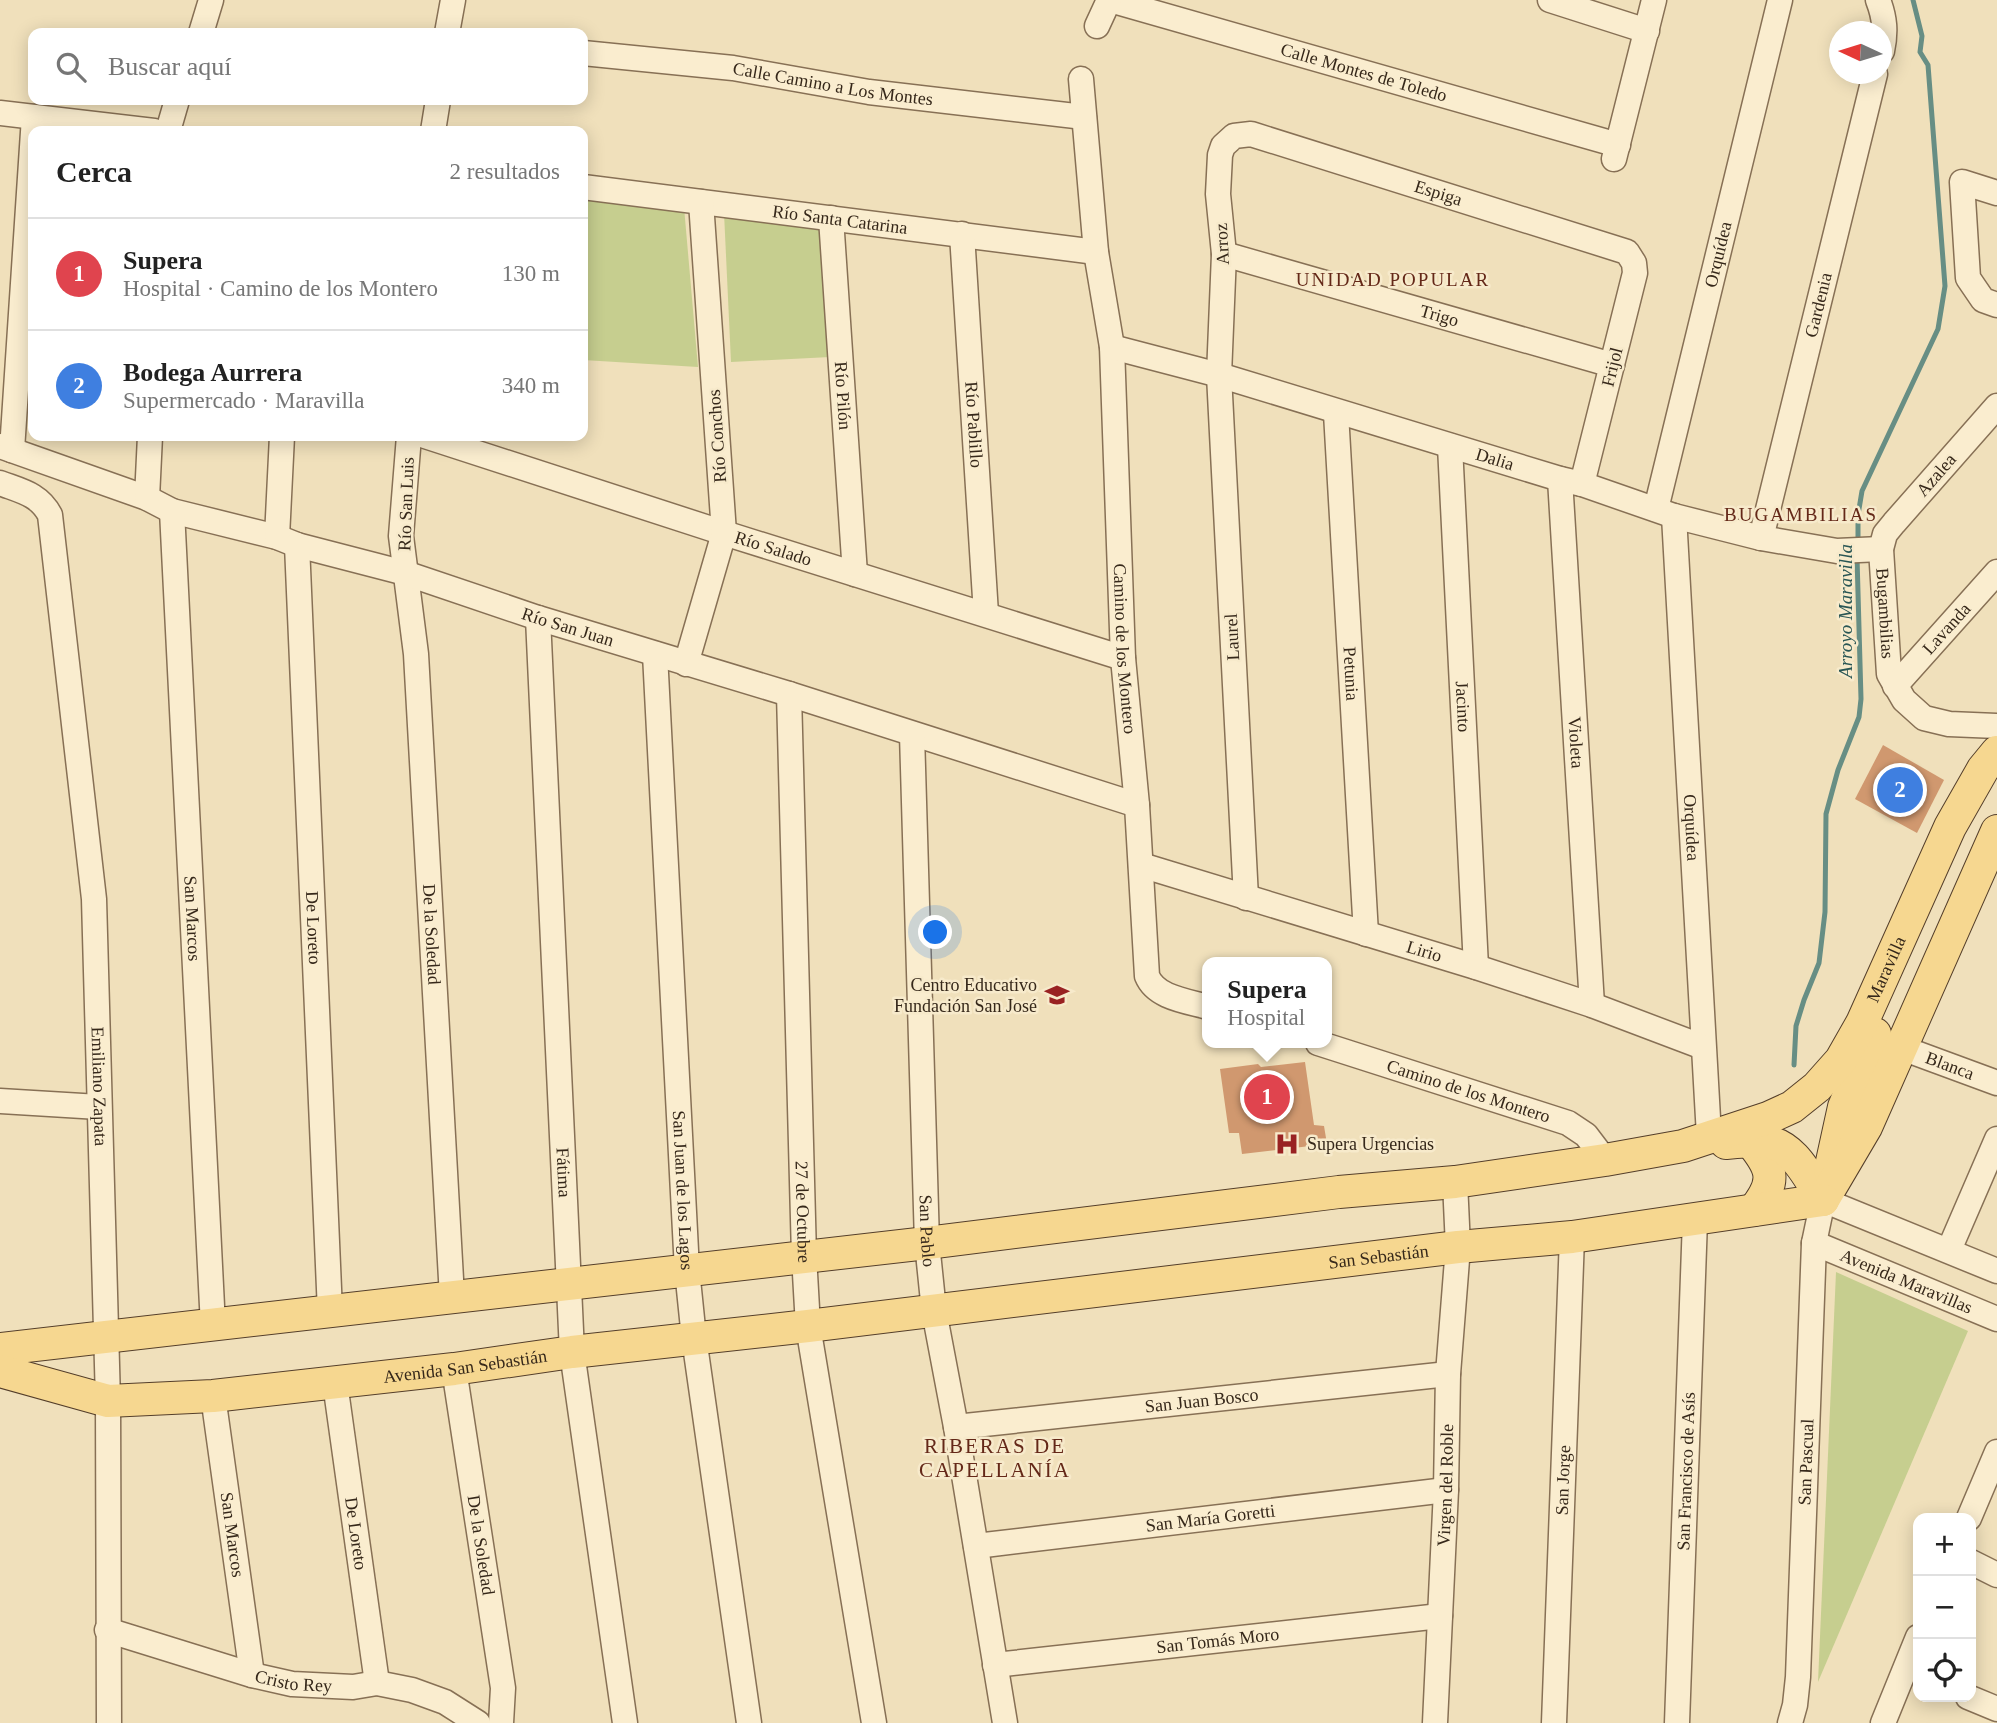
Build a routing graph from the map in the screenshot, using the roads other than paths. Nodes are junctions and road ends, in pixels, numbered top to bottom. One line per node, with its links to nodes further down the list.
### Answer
1 (211, 0): 10 (street)
2 (453, 0): 11 (street)
3 (1110, 0): 9 (street); 12 (street, Calle Montes de Toledo)
4 (1550, 0): 12 (street)
5 (1654, 0): 12 (street)
6 (1780, 0): 51 (street, Orquídea)
7 (1878, 0): 8 (street)
8 (1883, 21)
9 (1097, 26)
10 (203, 28)
11 (453, 28)
12 (1647, 30)
13 (588, 54): 20 (street, Calle Camino a Los Montes)
14 (1081, 79): 20 (street, Camino de los Montero)
15 (1873, 84): 53 (street, Gardenia)
16 (176, 105): 23 (street)
17 (437, 105): 24 (street)
18 (0, 113): 19 (street)
19 (34, 117): 21 (street); 22 (street)
20 (1084, 117): 32 (street, Camino de los Montero)
21 (33, 126)
22 (111, 126)
23 (169, 126)
24 (434, 126)
25 (1251, 134): 33 (street, Espiga); 34 (street, Arroz)
26 (28, 188): 46 (street)
27 (588, 188): 29 (street, Río Santa Catarina)
28 (1997, 193): 35 (street)
29 (701, 202): 30 (street, Río Santa Catarina); 52 (street, Río Conchos)
30 (831, 218): 31 (street, Río Santa Catarina); 58 (street, Río Pilón)
31 (962, 234): 32 (street, Río Santa Catarina); 59 (street, Río Pablillo)
32 (1096, 252): 36 (street, Camino de los Montero)
33 (1627, 252): 37 (street, Frijol)
34 (1224, 254): 37 (street, Trigo); 38 (street, Arroz)
35 (1997, 306)
36 (1112, 347): 38 (street, Dalia); 62 (street, Camino de los Montero)
37 (1612, 365): 47 (street, Frijol)
38 (1219, 375): 40 (street, Dalia); 72 (street, Laurel)
39 (1997, 406): 55 (street, Azalea)
40 (1336, 413): 45 (street, Dalia); 73 (street, Petunia)
41 (150, 441): 49 (street)
42 (282, 441): 54 (street, De Loreto)
43 (409, 441): 57 (street, Río San Luis)
44 (440, 441): 52 (street, Río Salado)
45 (1450, 446): 47 (street, Dalia); 75 (street, Jacinto)
46 (6, 448): 49 (street, Río San Juan)
47 (1571, 482): 51 (street, Dalia); 77 (street, Violeta)
48 (0, 483): 83 (street, Emiliano Zapata)
49 (147, 498): 50 (street, Río San Juan)
50 (172, 511): 54 (street, Río San Juan); 104 (street, San Marcos)
51 (1665, 513): 53 (street, Dalia); 79 (street, Orquídea)
52 (724, 533): 58 (street, Río Salado); 63 (street, Río Conchos)
53 (1761, 538): 55 (street, Dalia)
54 (287, 541): 57 (street, Río San Juan); 102 (street, De Loreto)
55 (1876, 549): 64 (street, Bugambilias)
56 (1997, 572): 64 (street, Lavanda)
57 (405, 573): 60 (street, Río San Juan); 100 (street, De la Soledad)
58 (855, 574): 59 (street, Río Salado)
59 (986, 614): 62 (street, Río Salado)
60 (538, 618): 61 (street, Río San Juan); 99 (street, Fátima)
61 (655, 654): 63 (street, Río San Juan); 97 (street, San Juan de los Lagos)
62 (1124, 658): 69 (street, Camino de los Montero)
63 (686, 664): 65 (street, Río San Juan)
64 (1895, 686): 66 (street, Bugambilias)
65 (789, 694): 67 (street, Río San Juan); 96 (street, 27 de Octubre)
66 (1997, 726)
67 (912, 734): 69 (street, Río San Juan); 92 (street, San Pablo)
68 (1997, 752): 74 (main road, Maravilla)
69 (1137, 805): 71 (street, Camino de los Montero)
70 (1997, 831): 80 (main road)
71 (1141, 865): 72 (street, Lirio); 76 (street, Camino de los Montero)
72 (1246, 898): 73 (street, Lirio)
73 (1367, 934): 75 (street, Lirio)
74 (1894, 951): 84 (main road, Maravilla); 88 (main road)
75 (1476, 967): 77 (street, Lirio)
76 (1202, 1005)
77 (1592, 1005): 79 (street, Lirio)
78 (1332, 1047): 86 (street, Camino de los Montero)
79 (1703, 1047): 84 (street, Orquídea)
80 (1902, 1048): 81 (street, Blanca); 88 (main road)
81 (1997, 1083)
82 (0, 1101): 83 (street)
83 (99, 1107): 106 (street, Emiliano Zapata)
84 (1716, 1139): 86 (main road); 88 (main road); 89 (main road)
85 (1997, 1139): 95 (street)
86 (1605, 1160): 87 (main road)
87 (1455, 1182): 92 (main road); 94 (street, Virgen del Roble)
88 (1823, 1199): 89 (main road, San Sebastián); 93 (street, San Pascual); 95 (street)
89 (1754, 1210): 90 (main road, San Sebastián)
90 (1695, 1220): 91 (main road, San Sebastián); 141 (street, San Francisco de Asís)
91 (1572, 1237): 94 (main road, San Sebastián); 140 (street, San Jorge)
92 (927, 1243): 96 (main road); 101 (street, San Pablo)
93 (1815, 1243): 103 (street, Avenida Maravillas); 142 (street, San Pascual)
94 (1458, 1247): 101 (main road, San Sebastián); 112 (street, Virgen del Roble)
95 (1949, 1250): 98 (street)
96 (804, 1256): 97 (main road); 105 (street, 27 de Octubre)
97 (687, 1270): 99 (main road); 107 (street, San Juan de los Lagos)
98 (1997, 1271)
99 (569, 1284): 100 (main road); 109 (street, Fátima)
100 (452, 1297): 102 (main road)
101 (934, 1311): 105 (main road, Avenida San Sebastián); 116 (street, San Pablo)
102 (330, 1312): 104 (main road)
103 (1997, 1319)
104 (213, 1326): 106 (main road)
105 (808, 1326): 107 (main road, Avenida San Sebastián); 137 (street, 27 de Octubre)
106 (106, 1338): 108 (main road); 115 (street, Emiliano Zapata)
107 (694, 1338): 109 (main road, Avenida San Sebastián); 136 (street, San Juan de los Lagos)
108 (0, 1349)
109 (572, 1352): 110 (main road, Avenida San Sebastián); 135 (street, Fátima)
110 (454, 1369): 113 (main road, Avenida San Sebastián); 134 (street, De la Soledad)
111 (0, 1371): 115 (main road, Avenida San Sebastián)
112 (1448, 1374): 116 (street, San Juan Bosco); 118 (street, Virgen del Roble)
113 (335, 1383): 114 (main road, Avenida San Sebastián); 129 (street, De Loreto)
114 (213, 1396): 115 (main road, Avenida San Sebastián); 128 (street, San Marcos)
115 (108, 1401): 124 (street, Emiliano Zapata)
116 (956, 1427): 120 (street, San Pablo)
117 (1997, 1452): 119 (street)
118 (1446, 1490): 120 (street, San María Goretti); 123 (street, Virgen del Roble)
119 (1971, 1513)
120 (976, 1546): 126 (street, San Pablo)
121 (1976, 1564): 122 (street)
122 (1997, 1575)
123 (1440, 1616): 126 (street, San Tomás Moro); 139 (street, Virgen del Roble)
124 (107, 1630): 128 (street, Cristo Rey); 132 (street, Emiliano Zapata)
125 (1918, 1639): 127 (street)
126 (995, 1665): 138 (street, San Pablo)
127 (1912, 1672): 143 (street)
128 (252, 1675): 129 (street, Cristo Rey)
129 (377, 1683): 133 (street, Cristo Rey)
130 (1976, 1700): 131 (street)
131 (1997, 1709)
132 (109, 1723)
133 (478, 1723)
134 (501, 1723)
135 (625, 1723)
136 (749, 1723)
137 (874, 1723)
138 (1005, 1723)
139 (1435, 1723)
140 (1554, 1723)
141 (1677, 1723)
142 (1790, 1723)
143 (1883, 1723)

